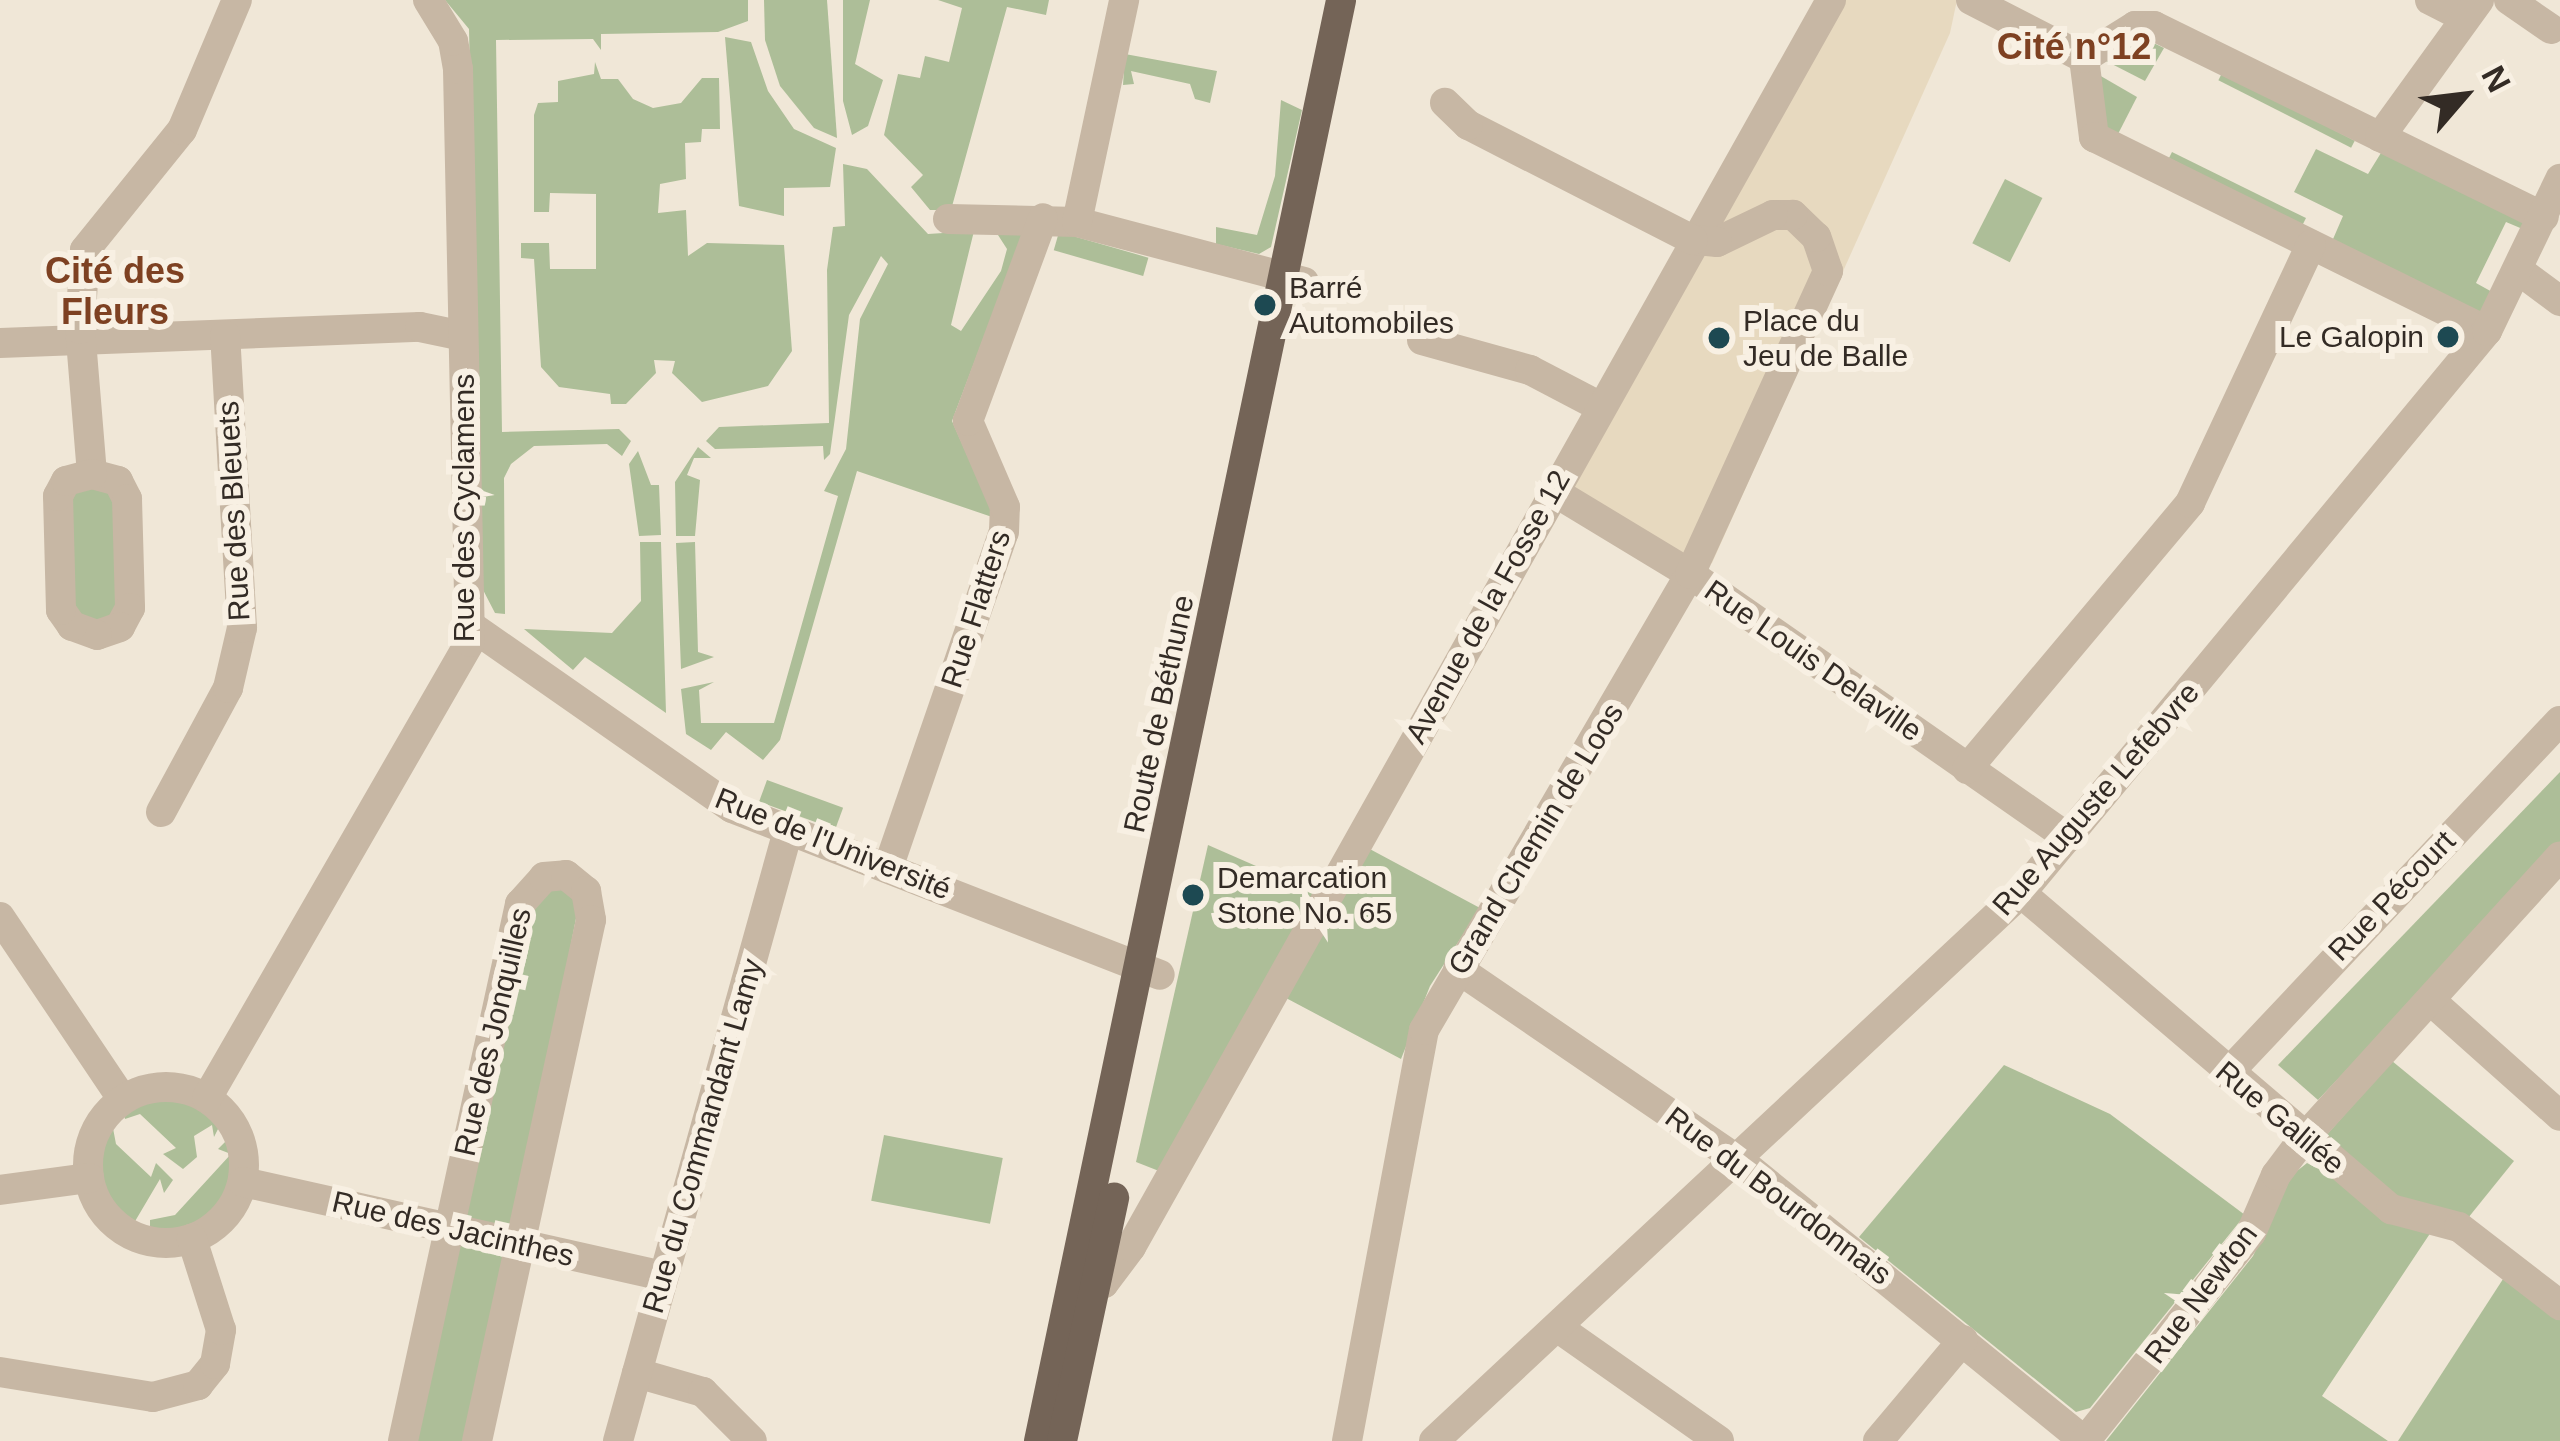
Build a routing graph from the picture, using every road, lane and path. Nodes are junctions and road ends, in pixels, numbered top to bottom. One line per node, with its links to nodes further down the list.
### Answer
1 (237, 0): 28 (street)
2 (428, 0): 27 (street, Rue des Cyclamens)
3 (1124, 0): 19 (street)
4 (1341, 0): 23 (main road, Route de Béthune)
5 (1363, 0): 23 (main road, Route de Béthune)
6 (1832, 0): 20 (street, Avenue de la Fosse 12)
7 (1971, 0): 12 (street)
8 (2430, 0): 10 (street)
9 (2509, 0): 11 (street)
10 (2472, 9): 14 (street)
11 (2551, 28)
12 (2084, 58): 14 (street); 21 (street)
13 (1445, 103): 20 (street)
14 (2380, 136): 16 (street)
15 (2560, 179): 16 (street, Rue Auguste Lefebvre)
16 (2544, 217): 22 (street, Rue Auguste Lefebvre)
17 (1043, 218): 18 (street); 19 (street); 42 (street, Rue Flatters)
18 (948, 219)
19 (1077, 222): 23 (street)
20 (1694, 240): 31 (street, Avenue de la Fosse 12); 34 (street, Grand Chemin de Loos)
21 (2311, 245): 25 (street); 37 (street)
22 (2521, 272): 24 (street); 25 (street, Rue Auguste Lefebvre)
23 (1296, 281): 46 (main road, Route de Béthune)
24 (2560, 301)
25 (2487, 331): 40 (street, Rue Auguste Lefebvre)
26 (225, 335): 27 (street); 28 (street); 38 (street, Rue des Bleuets)
27 (463, 336): 35 (street, Rue des Cyclamens)
28 (82, 340): 30 (street); 32 (street)
29 (1422, 340): 31 (street)
30 (0, 343)
31 (1599, 406): 33 (street, Avenue de la Fosse 12)
32 (92, 474): 32 (street)
33 (1553, 490): 34 (street, Rue Louis Delaville); 58 (street, Avenue de la Fosse 12)
34 (1690, 574): 37 (street, Rue Louis Delaville); 45 (street, Grand Chemin de Loos)
35 (471, 626): 39 (street, Rue de l'Université); 49 (street, Rue des Cyclamens)
36 (2560, 721): 48 (street, Rue Pécourt)
37 (1966, 769): 40 (street, Rue Louis Delaville)
38 (160, 812)
39 (788, 831): 42 (street, Rue de l'Université); 62 (street, Rue du Commandant Lamy)
40 (2068, 838): 43 (street, Rue Auguste Lefebvre)
41 (2560, 857): 47 (street, Rue Newton)
42 (887, 868): 46 (street, Rue de l'Université)
43 (2021, 893): 48 (street, Rue Galilée); 53 (street, Rue Auguste Lefebvre)
44 (0, 916): 50 (street)
45 (1457, 969): 53 (street, Rue du Bourdonnais); 75 (street, Grand Chemin de Loos)
46 (1151, 974): 57 (main road, Route de Béthune)
47 (2430, 1000): 51 (street); 52 (street, Rue Newton)
48 (2228, 1074): 52 (street, Rue Galilée)
49 (207, 1098): 50 (street); 55 (street)
50 (123, 1100): 54 (street)
51 (2560, 1116)
52 (2303, 1139): 64 (street, Rue Galilée); 79 (street, Rue Newton)
53 (1742, 1162): 65 (street, Rue Auguste Lefebvre); 66 (street, Rue du Bourdonnais)
54 (89, 1178): 56 (street); 60 (street)
55 (243, 1182): 59 (street, Rue des Jacinthes); 60 (street)
56 (0, 1190)
57 (1102, 1207): 58 (street); 63 (main road, Route de Béthune)
58 (1148, 1215): 63 (street, Avenue de la Fosse 12)
59 (449, 1226): 61 (street, Rue des Jacinthes); 61 (street, Rue des Jonquilles); 69 (street, Rue des Jonquilles)
60 (192, 1239): 67 (street)
61 (520, 1244): 62 (street, Rue des Jacinthes); 70 (street, Rue des Jonquilles)
62 (664, 1276): 68 (street, Rue du Commandant Lamy)
63 (1084, 1287): 73 (main road, Route de Béthune); 74 (main road, Route de Béthune)
64 (2560, 1304)
65 (1557, 1327): 76 (street, Rue Auguste Lefebvre); 77 (street)
66 (1963, 1340): 78 (street); 79 (street, Rue du Bourdonnais)
67 (0, 1372)
68 (638, 1373): 71 (street, Rue du Commandant Lamy); 72 (street)
69 (403, 1441)
70 (477, 1441)
71 (618, 1441)
72 (752, 1441)
73 (1040, 1441)
74 (1062, 1441)
75 (1347, 1441)
76 (1434, 1441)
77 (1719, 1441)
78 (1877, 1441)
79 (2084, 1441)

